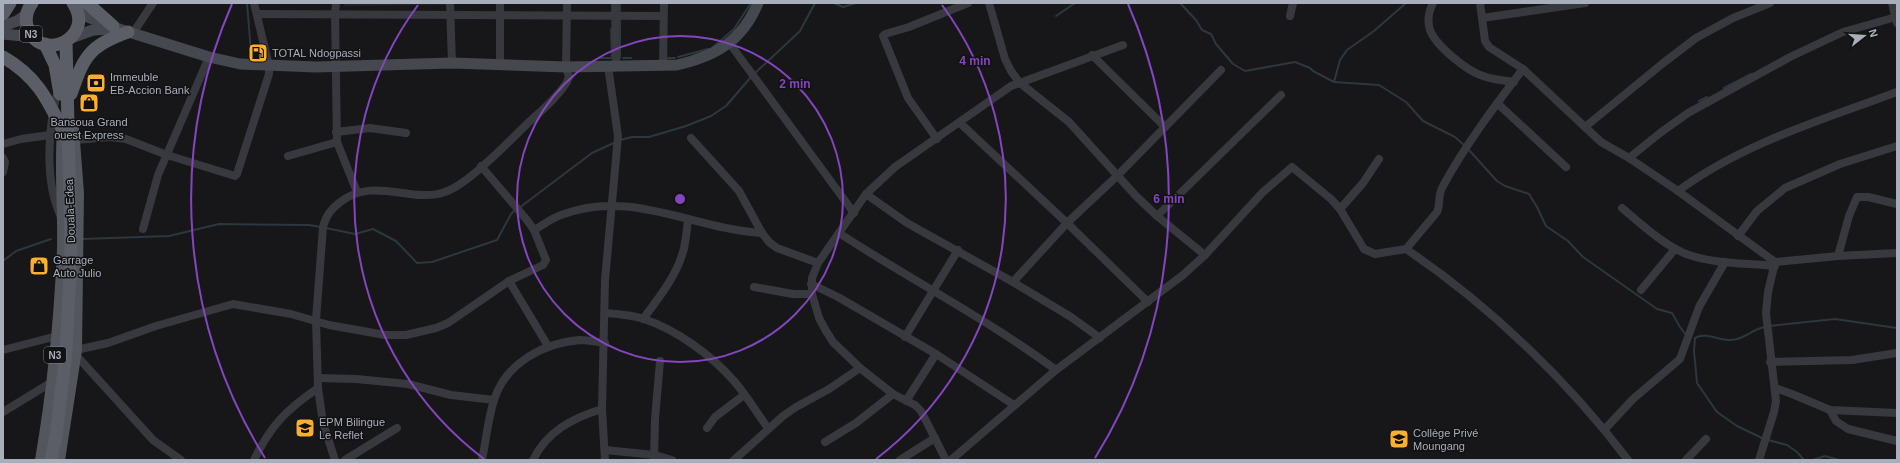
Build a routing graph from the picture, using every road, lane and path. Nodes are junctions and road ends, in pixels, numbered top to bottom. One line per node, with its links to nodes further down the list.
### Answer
1 (10, 3): 21 (highway)
2 (254, 3): 22 (street)
3 (336, 3): 23 (street)
4 (450, 3): 25 (street)
5 (500, 3): 24 (street)
6 (567, 3): 26 (street)
7 (615, 3): 27 (street)
8 (664, 3): 28 (street)
9 (758, 3): 38 (main road)
10 (968, 3): 67 (street)
11 (989, 3): 54 (street)
12 (1293, 3): 29 (street)
13 (1433, 3): 52 (street)
14 (1480, 3): 30 (street)
15 (1584, 3): 30 (street)
16 (1770, 3): 62 (street)
17 (1892, 3): 31 (street)
18 (152, 4): 33 (street)
19 (79, 5): 33 (highway); 36 (highway, N3)
20 (29, 8): 32 (main road); 35 (highway, N3)
21 (3, 14)
22 (257, 14): 23 (street); 47 (street)
23 (335, 14): 25 (street); 48 (street)
24 (500, 14): 25 (street); 26 (street); 44 (street)
25 (450, 15): 43 (street)
26 (567, 15): 27 (street); 49 (street)
27 (615, 16): 28 (street); 45 (street)
28 (663, 16): 46 (street)
29 (1290, 16)
30 (1482, 18): 50 (street)
31 (1896, 20): 76 (street)
32 (3, 26)
33 (123, 30): 36 (main road); 42 (main road); 57 (highway)
34 (3, 34): 35 (main road)
35 (33, 37): 37 (highway, N3)
36 (68, 40): 37 (highway, N3); 57 (highway, Douala-Edea / N3)
37 (45, 44): 53 (highway, Douala-Edea / N3)
38 (730, 44): 46 (main road); 89 (street)
39 (1123, 45): 40 (street)
40 (1092, 55): 54 (street); 61 (street)
41 (3, 57): 59 (highway)
42 (209, 57): 47 (main road); 73 (street)
43 (452, 63): 44 (main road); 48 (main road)
44 (500, 65): 49 (main road)
45 (612, 65): 46 (main road); 49 (main road); 86 (street)
46 (663, 65)
47 (269, 66): 48 (main road); 73 (street)
48 (336, 66): 63 (street)
49 (566, 67): 78 (street)
50 (1523, 69): 52 (street); 62 (street)
51 (1221, 70): 61 (street)
52 (1514, 82): 58 (street)
53 (59, 83): 59 (street); 64 (highway, Douala-Edea / N3)
54 (1020, 83): 60 (street); 81 (street)
55 (1897, 92): 82 (street)
56 (1281, 95): 90 (street)
57 (68, 102): 68 (main road, N3); 72 (highway, Douala-Edea / N3)
58 (1497, 103): 79 (street); 99 (street)
59 (53, 110): 64 (highway)
60 (960, 122): 67 (street); 93 (street)
61 (1165, 127): 81 (street)
62 (1585, 127): 76 (street)
63 (336, 132): 65 (street); 69 (street)
64 (57, 133): 70 (street); 72 (highway, Douala-Edea / N3); 91 (main road, N3); 91 (street)
65 (406, 133)
66 (691, 138): 96 (street)
67 (936, 139): 84 (street)
68 (75, 140): 73 (street); 125 (main road, N3)
69 (337, 142): 74 (street); 83 (street)
70 (3, 144)
71 (1897, 146): 98 (street)
72 (68, 153): 156 (highway, Douala-Edea / N3)
73 (167, 155): 94 (street)
74 (288, 156)
75 (3, 158): 80 (street)
76 (1629, 158): 82 (street)
77 (1380, 159): 88 (street)
78 (481, 166): 83 (street); 95 (street)
79 (1566, 167)
80 (3, 172)
81 (1117, 176): 90 (street); 93 (street)
82 (1678, 191): 98 (street)
83 (357, 192): 118 (street)
84 (866, 194): 89 (street); 101 (street)
85 (1897, 204): 104 (street)
86 (613, 205): 92 (street); 95 (street); 116 (street)
87 (1622, 208): 100 (street)
88 (1340, 209): 99 (street); 103 (street)
89 (854, 213): 97 (street)
90 (1157, 216): 103 (street)
91 (62, 219): 119 (main road, N3)
92 (688, 219): 96 (street); 117 (street)
93 (1067, 223): 109 (street); 115 (street)
94 (143, 229)
95 (534, 230): 108 (street)
96 (762, 233): 106 (street)
97 (839, 233): 106 (street); 113 (street)
98 (1738, 236): 107 (street)
99 (1406, 249): 148 (street)
100 (1676, 249): 105 (street); 112 (street)
101 (958, 250): 109 (street); 113 (street)
102 (1897, 253): 104 (street)
103 (1205, 255): 115 (street)
104 (1838, 256): 107 (street)
105 (1725, 262): 107 (street); 148 (street)
106 (818, 263): 110 (street)
107 (1775, 264): 129 (street)
108 (509, 281): 118 (street); 123 (street)
109 (1014, 282): 121 (street)
110 (811, 284): 114 (street); 120 (street)
111 (754, 287): 114 (street)
112 (1641, 290)
113 (934, 291): 120 (street); 131 (street)
114 (812, 294): 130 (street)
115 (1148, 302): 121 (street)
116 (605, 313): 117 (street); 122 (street)
117 (643, 318): 136 (street)
118 (316, 320): 125 (street); 132 (street)
119 (57, 336): 124 (street); 133 (main road, N3)
120 (905, 337): 127 (street)
121 (1100, 338): 131 (street)
122 (605, 343): 123 (street); 141 (street)
123 (548, 346): 138 (street)
124 (3, 350)
125 (75, 352): 157 (main road); 158 (street)
126 (1897, 353): 129 (street)
127 (936, 354): 139 (street); 140 (street)
128 (660, 362): 154 (street)
129 (1770, 362): 135 (street)
130 (860, 368): 137 (street); 147 (street)
131 (1056, 370): 140 (street)
132 (318, 378): 134 (street); 138 (street)
133 (52, 382): 143 (street); 155 (main road, N3)
134 (318, 388): 159 (street); 160 (street)
135 (1775, 388): 142 (street); 172 (street)
136 (744, 394): 146 (street); 147 (street)
137 (894, 394): 139 (street); 152 (street)
138 (494, 400): 162 (street)
139 (906, 401): 149 (street)
140 (1014, 405): 169 (street)
141 (602, 409): 153 (street); 163 (street)
142 (1830, 410): 144 (street); 151 (street)
143 (3, 412)
144 (1897, 413)
145 (397, 428): 161 (street)
146 (707, 428)
147 (768, 428): 166 (street)
148 (1605, 429): 170 (street)
149 (935, 438): 167 (street); 168 (street)
150 (1706, 439): 171 (street)
151 (1897, 441)
152 (824, 442)
153 (605, 450): 154 (street); 164 (street)
154 (655, 457): 165 (street)
155 (41, 460)
156 (51, 460)
157 (59, 460)
158 (181, 460)
159 (254, 460)
160 (335, 460)
161 (345, 460)
162 (482, 460)
163 (533, 460)
164 (605, 460)
165 (672, 460)
166 (734, 460)
167 (900, 460)
168 (946, 460)
169 (951, 460)
170 (1628, 460)
171 (1686, 460)
172 (1759, 460)

